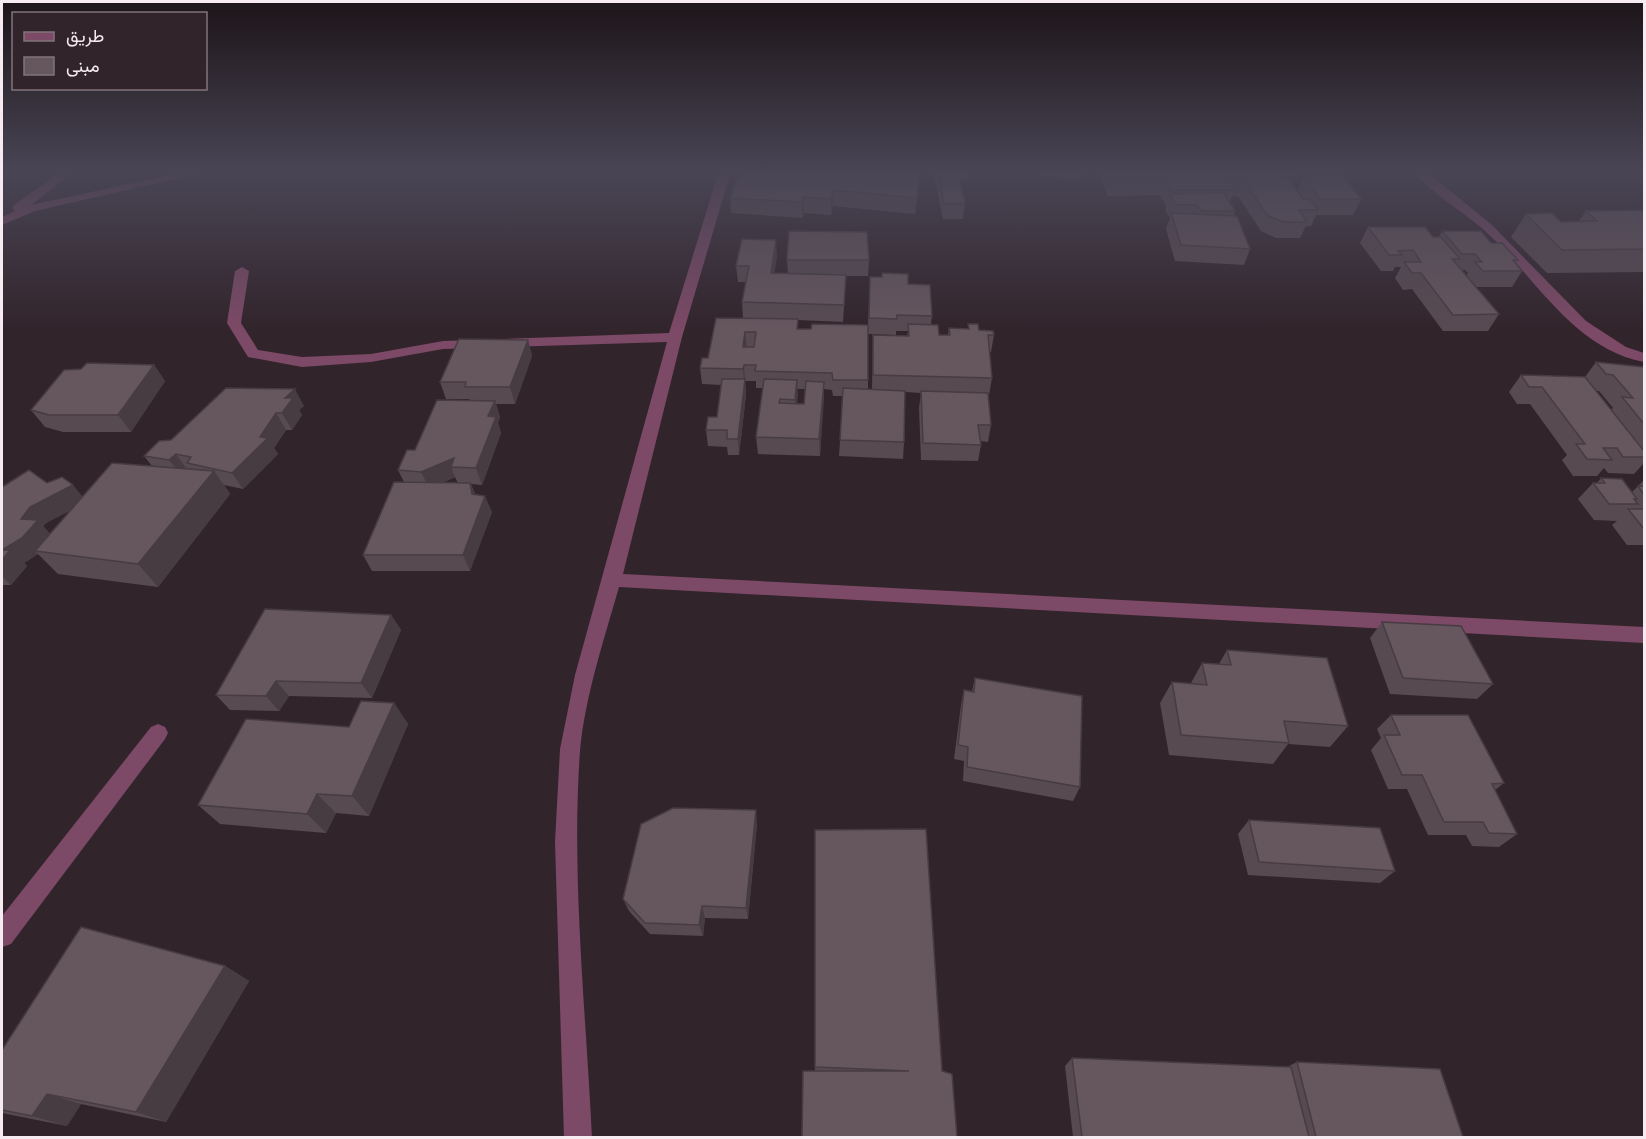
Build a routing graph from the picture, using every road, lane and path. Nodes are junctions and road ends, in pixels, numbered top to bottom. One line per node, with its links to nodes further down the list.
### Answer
1 (709, 224): 4 (street)
2 (1483, 224): 5 (street)
3 (242, 271): 4 (street)
4 (675, 337): 6 (street)
5 (1644, 358)
6 (612, 580): 7 (street); 10 (street)
7 (1644, 635)
8 (158, 733): 9 (street)
9 (2, 935)
10 (578, 1137)

